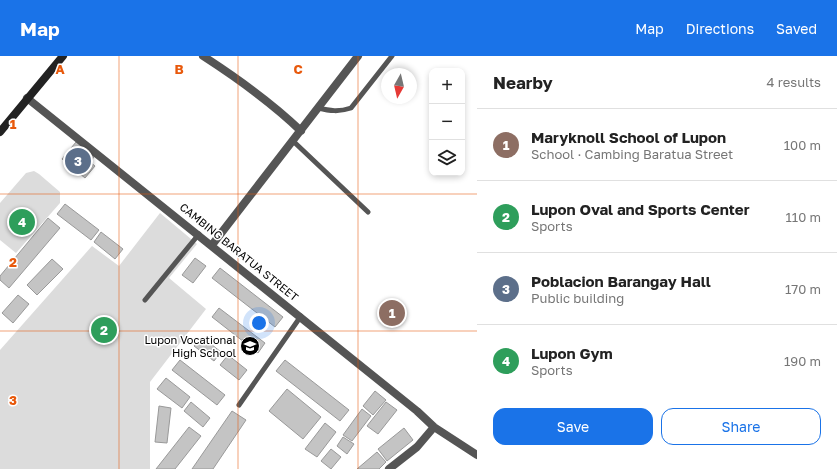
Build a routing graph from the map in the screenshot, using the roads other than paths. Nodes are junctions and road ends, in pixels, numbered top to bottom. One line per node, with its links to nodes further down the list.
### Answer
1 (63, 56): 5 (street)
2 (203, 56): 7 (street)
3 (358, 56): 6 (street)
4 (392, 56): 6 (lane)
5 (27, 98): 8 (street); 11 (street, CAMBING BARATUA STREET)
6 (318, 108): 7 (street)
7 (301, 131): 9 (street)
8 (0, 132)
9 (293, 141): 10 (lane); 12 (street)
10 (368, 212)
11 (199, 234): 12 (street, CAMBING BARATUA STREET); 13 (lane)
12 (212, 245): 14 (street, CAMBING BARATUA STREET)
13 (145, 300)
14 (301, 316): 15 (lane); 16 (street, CAMBING BARATUA STREET)
15 (239, 405)
16 (434, 427): 17 (street, CAMBING BARATUA STREET); 18 (street)
17 (477, 455)
18 (389, 469)

